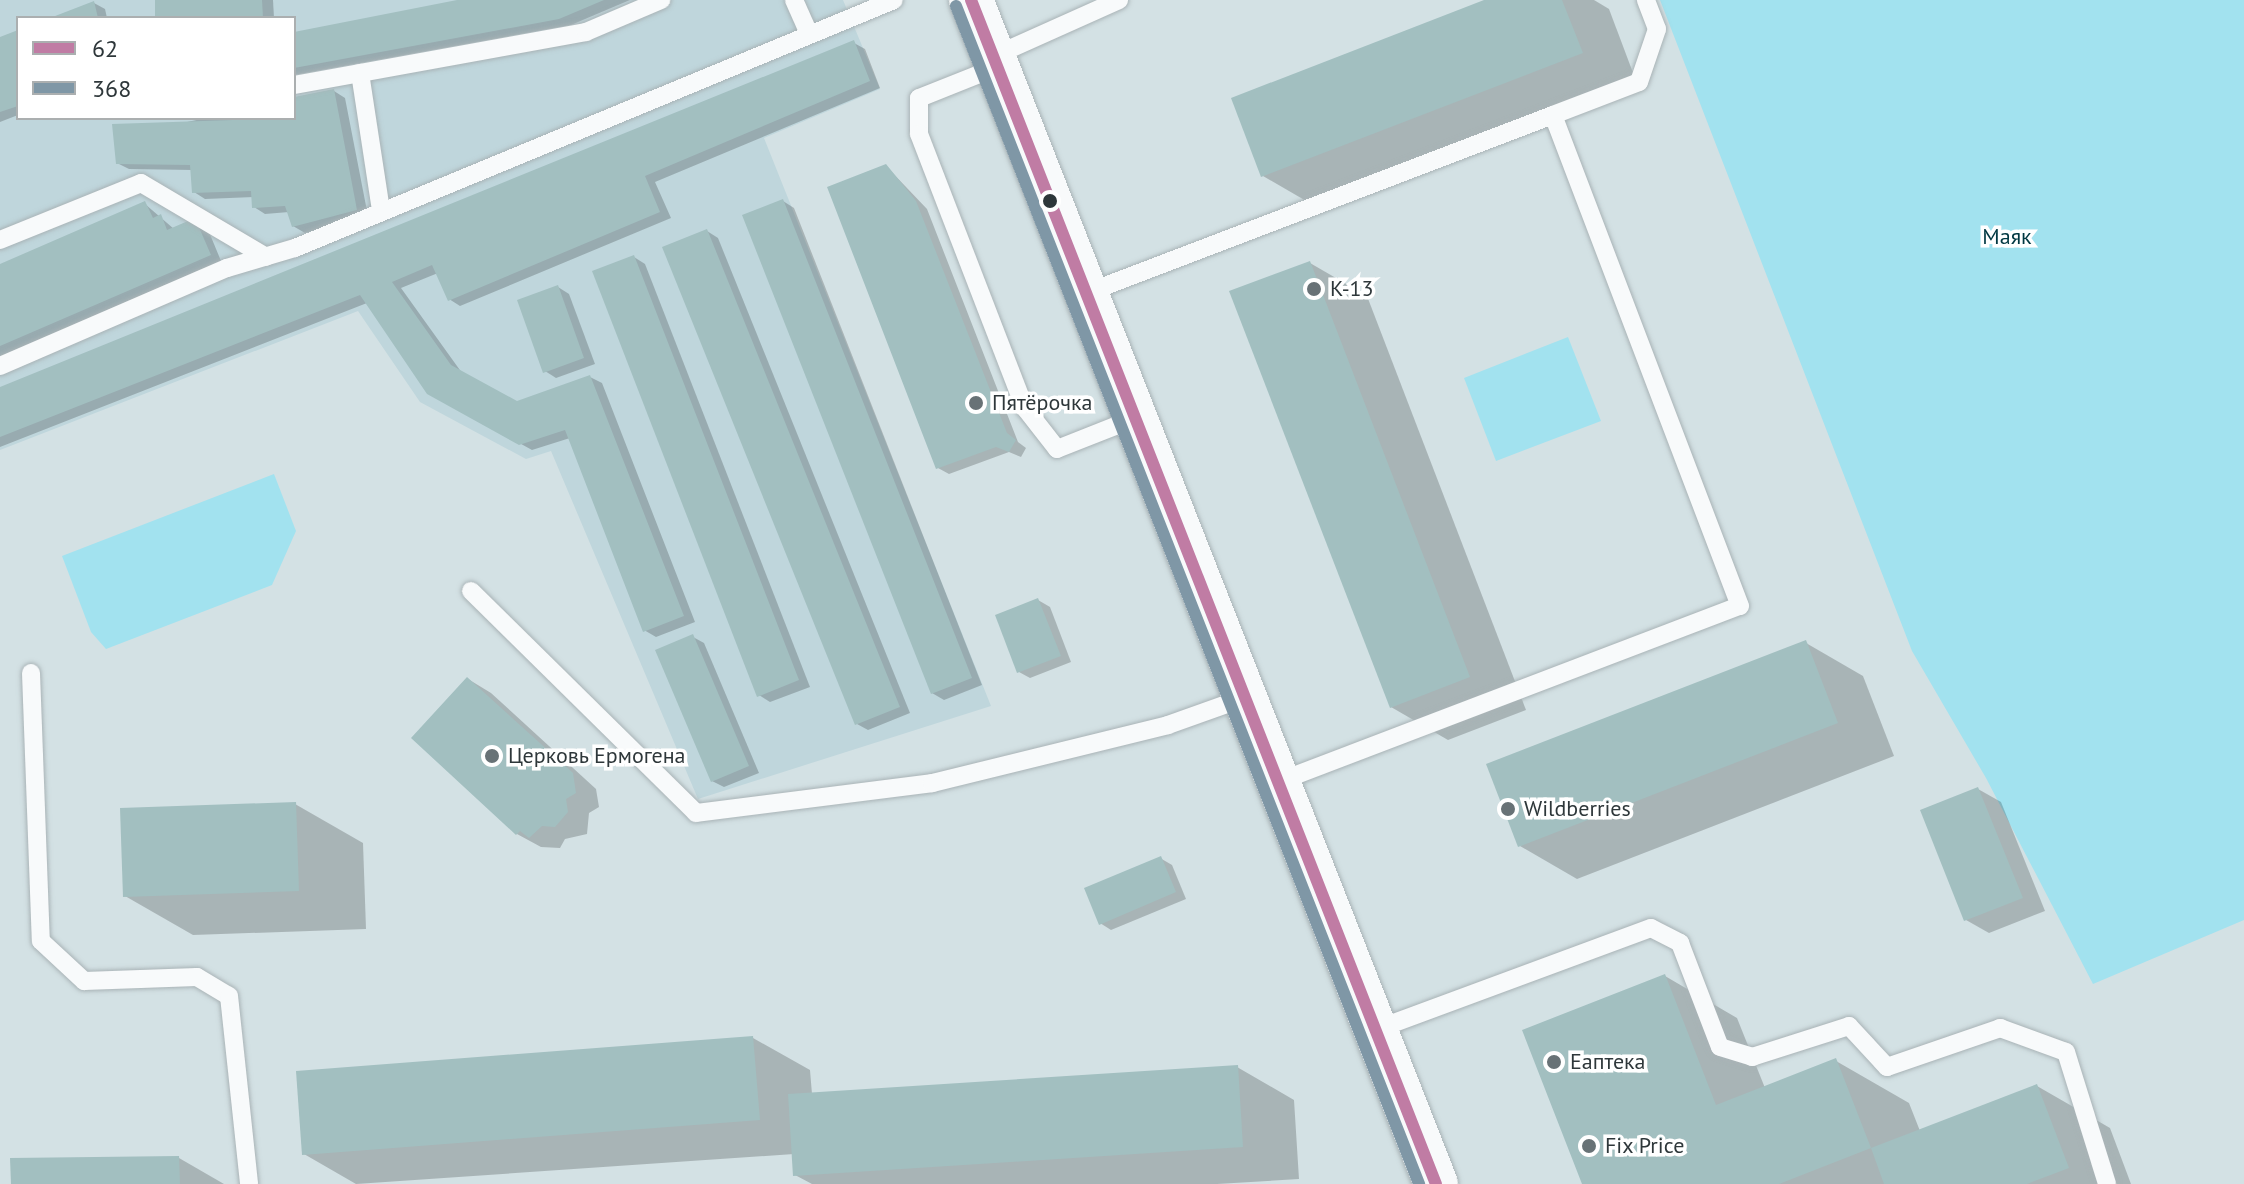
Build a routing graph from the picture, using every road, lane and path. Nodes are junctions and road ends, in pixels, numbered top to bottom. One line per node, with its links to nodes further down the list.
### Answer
1 (661, 0): 9 (lane)
2 (794, 0): 7 (lane)
3 (894, 0): 7 (lane)
4 (971, 0): 8 (main road)
5 (1119, 0): 8 (lane)
6 (1646, 0): 11 (lane)
7 (809, 34): 12 (lane)
8 (995, 62): 15 (main road); 17 (lane)
9 (360, 73): 10 (lane); 12 (lane)
10 (296, 85)
11 (1553, 115): 15 (lane); 21 (lane)
12 (381, 211): 14 (lane)
13 (0, 240): 14 (lane)
14 (266, 257): 16 (lane)
15 (1083, 294): 17 (main road)
16 (0, 366)
17 (1133, 419): 20 (main road)
18 (471, 591): 20 (lane)
19 (31, 673): 23 (lane)
20 (1244, 698): 21 (main road)
21 (1278, 782): 22 (main road)
22 (1375, 1030): 24 (main road); 25 (lane)
23 (249, 1184)
24 (1436, 1184)
25 (2107, 1184)

